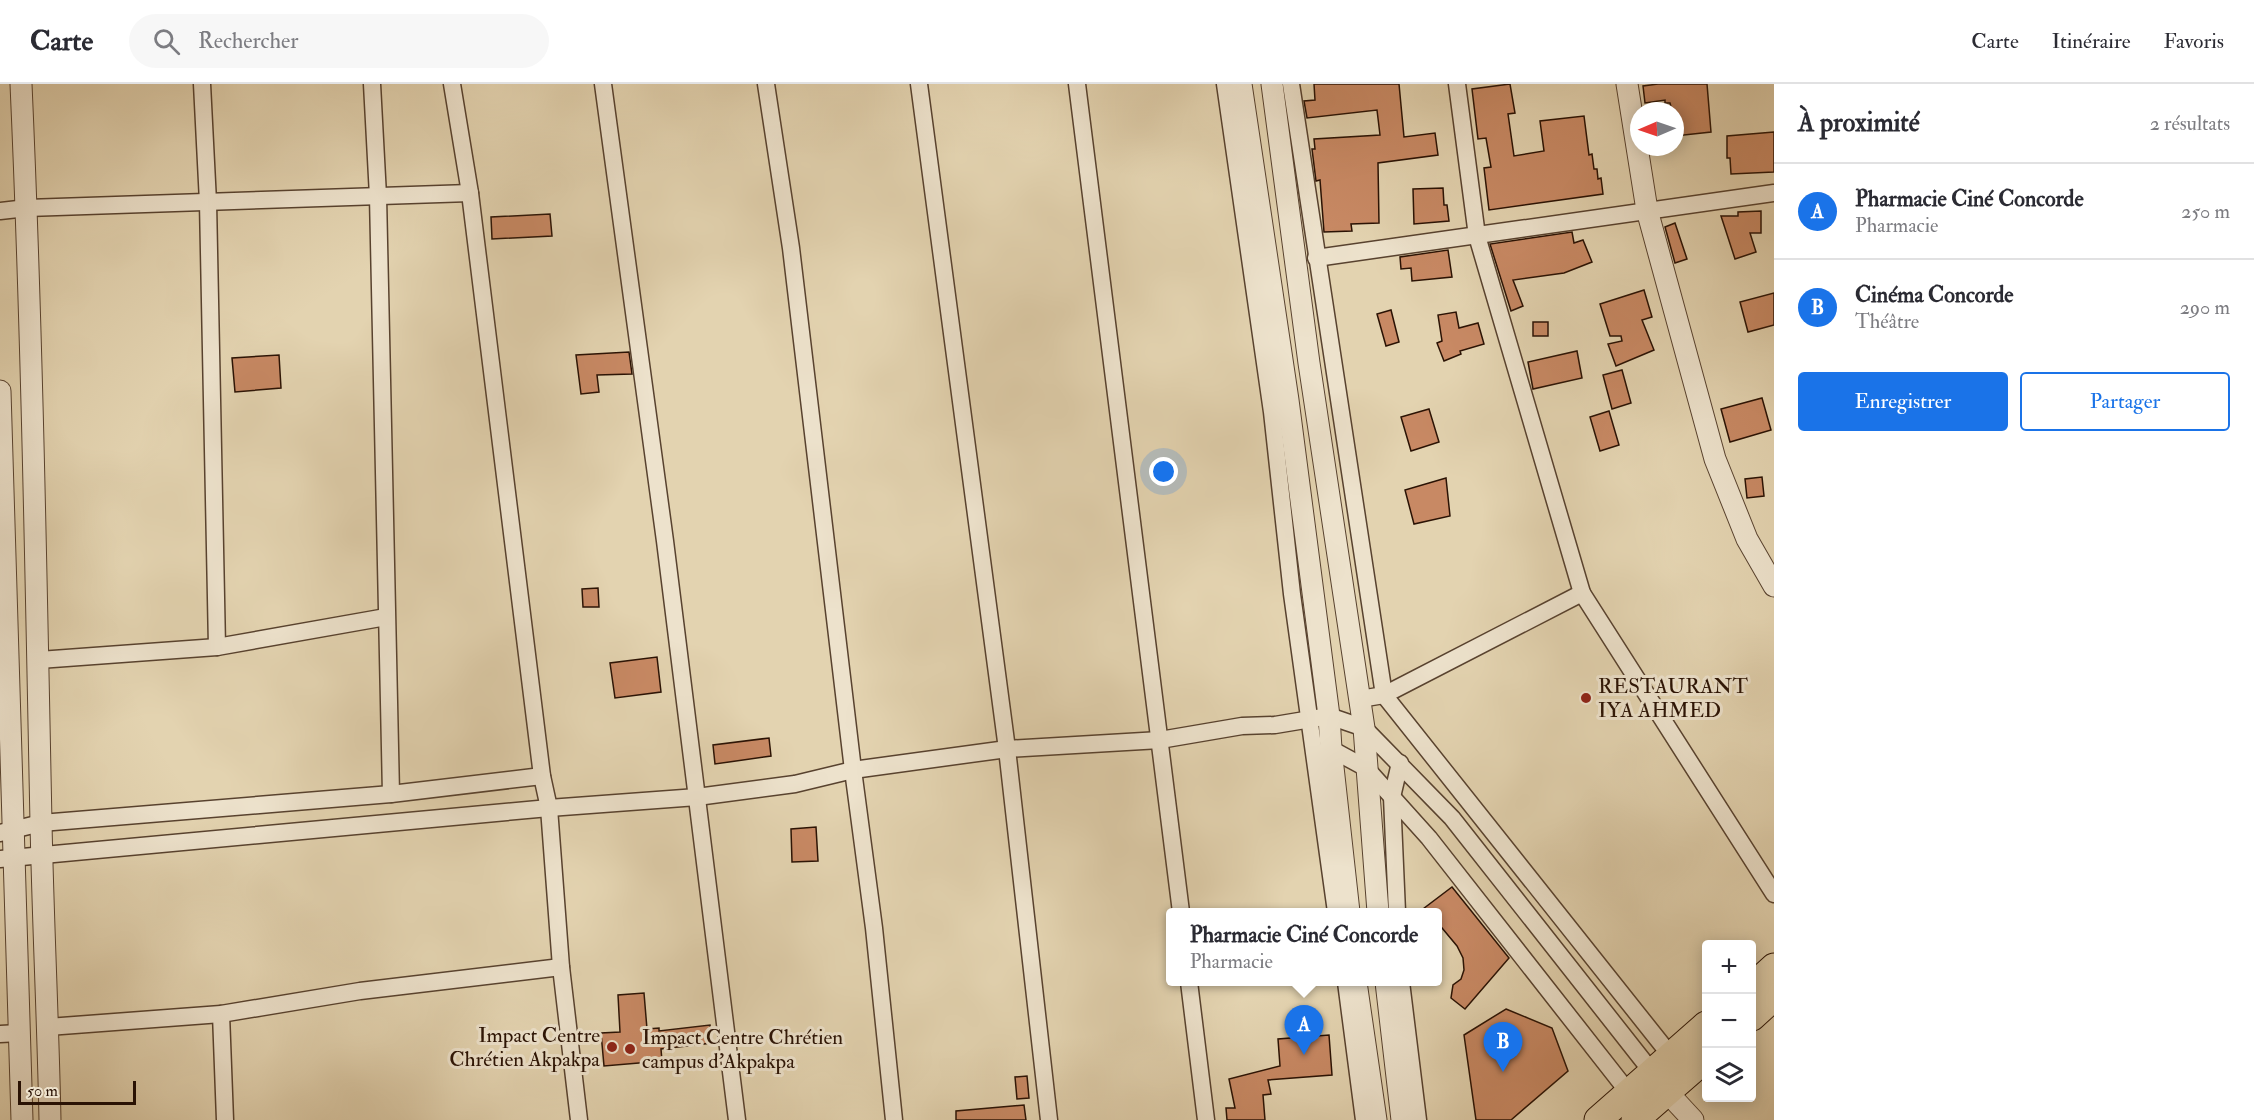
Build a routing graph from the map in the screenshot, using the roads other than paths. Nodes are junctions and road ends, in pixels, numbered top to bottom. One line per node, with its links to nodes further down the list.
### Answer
1 (21, 84): 19 (street)
2 (202, 84): 18 (street)
3 (372, 84): 17 (street)
4 (452, 84): 15 (street)
5 (603, 84): 43 (street)
6 (766, 84): 40 (street)
7 (919, 84): 36 (street)
8 (1077, 84): 35 (street)
9 (1225, 84): 33 (street)
10 (1241, 84): 33 (street)
11 (1272, 84): 32 (street)
12 (1291, 84): 23 (street)
13 (1457, 84): 22 (street)
14 (1628, 84): 20 (street)
15 (470, 193): 17 (street); 41 (street)
16 (1774, 193): 20 (street)
17 (378, 196): 18 (street); 27 (street)
18 (208, 202): 19 (street); 28 (street)
19 (27, 208): 21 (street); 29 (street)
20 (1647, 210): 22 (street); 25 (street)
21 (0, 211)
22 (1477, 236): 23 (street); 26 (street)
23 (1316, 258): 31 (street)
24 (0, 391): 30 (street)
25 (1774, 586)
26 (1582, 593): 31 (street); 50 (street)
27 (386, 617): 28 (street); 42 (street)
28 (217, 647): 29 (street)
29 (39, 660): 46 (street)
30 (4, 667): 47 (street)
31 (1384, 695): 32 (street); 71 (street)
32 (1360, 699): 34 (street)
33 (1320, 718): 34 (street); 35 (street); 37 (street); 52 (street)
34 (1364, 728): 38 (street); 39 (street)
35 (1160, 740): 36 (street); 51 (street)
36 (1007, 749): 40 (street); 79 (street)
37 (1331, 749): 39 (street); 53 (street)
38 (1400, 763): 44 (street); 71 (street)
39 (1366, 768): 44 (street); 54 (street)
40 (853, 770): 43 (street); 78 (street)
41 (542, 777): 42 (street); 45 (street)
42 (391, 794): 46 (street)
43 (697, 797): 45 (street); 77 (street)
44 (1392, 797): 55 (street); 72 (street)
45 (549, 808): 48 (street); 56 (street)
46 (41, 823): 47 (street); 48 (street)
47 (7, 831): 49 (street)
48 (42, 855): 49 (street); 67 (street)
49 (7, 859): 69 (street)
50 (1774, 894)
51 (1181, 908)
52 (1336, 908)
53 (1349, 908)
54 (1378, 908)
55 (1397, 908)
56 (561, 967): 66 (street); 76 (street)
57 (1774, 968): 58 (main road)
58 (1756, 984)
59 (1190, 986): 80 (street)
60 (1347, 986): 81 (street)
61 (1357, 986): 82 (street)
62 (1387, 986): 83 (street)
63 (1402, 986): 84 (street)
64 (1774, 997): 65 (main road)
65 (1756, 1013)
66 (221, 1014): 67 (street); 75 (street)
67 (48, 1027): 74 (street)
68 (1702, 1031): 71 (main road)
69 (10, 1034): 73 (street)
70 (1702, 1060): 71 (main road)
71 (1664, 1074): 72 (main road); 86 (main road); 87 (street)
72 (1629, 1093): 85 (main road)
73 (22, 1120)
74 (50, 1120)
75 (225, 1120)
76 (579, 1120)
77 (737, 1120)
78 (894, 1120)
79 (1050, 1120)
80 (1206, 1120)
81 (1364, 1120)
82 (1376, 1120)
83 (1402, 1120)
84 (1418, 1120)
85 (1598, 1120)
86 (1635, 1120)
87 (1693, 1120)

